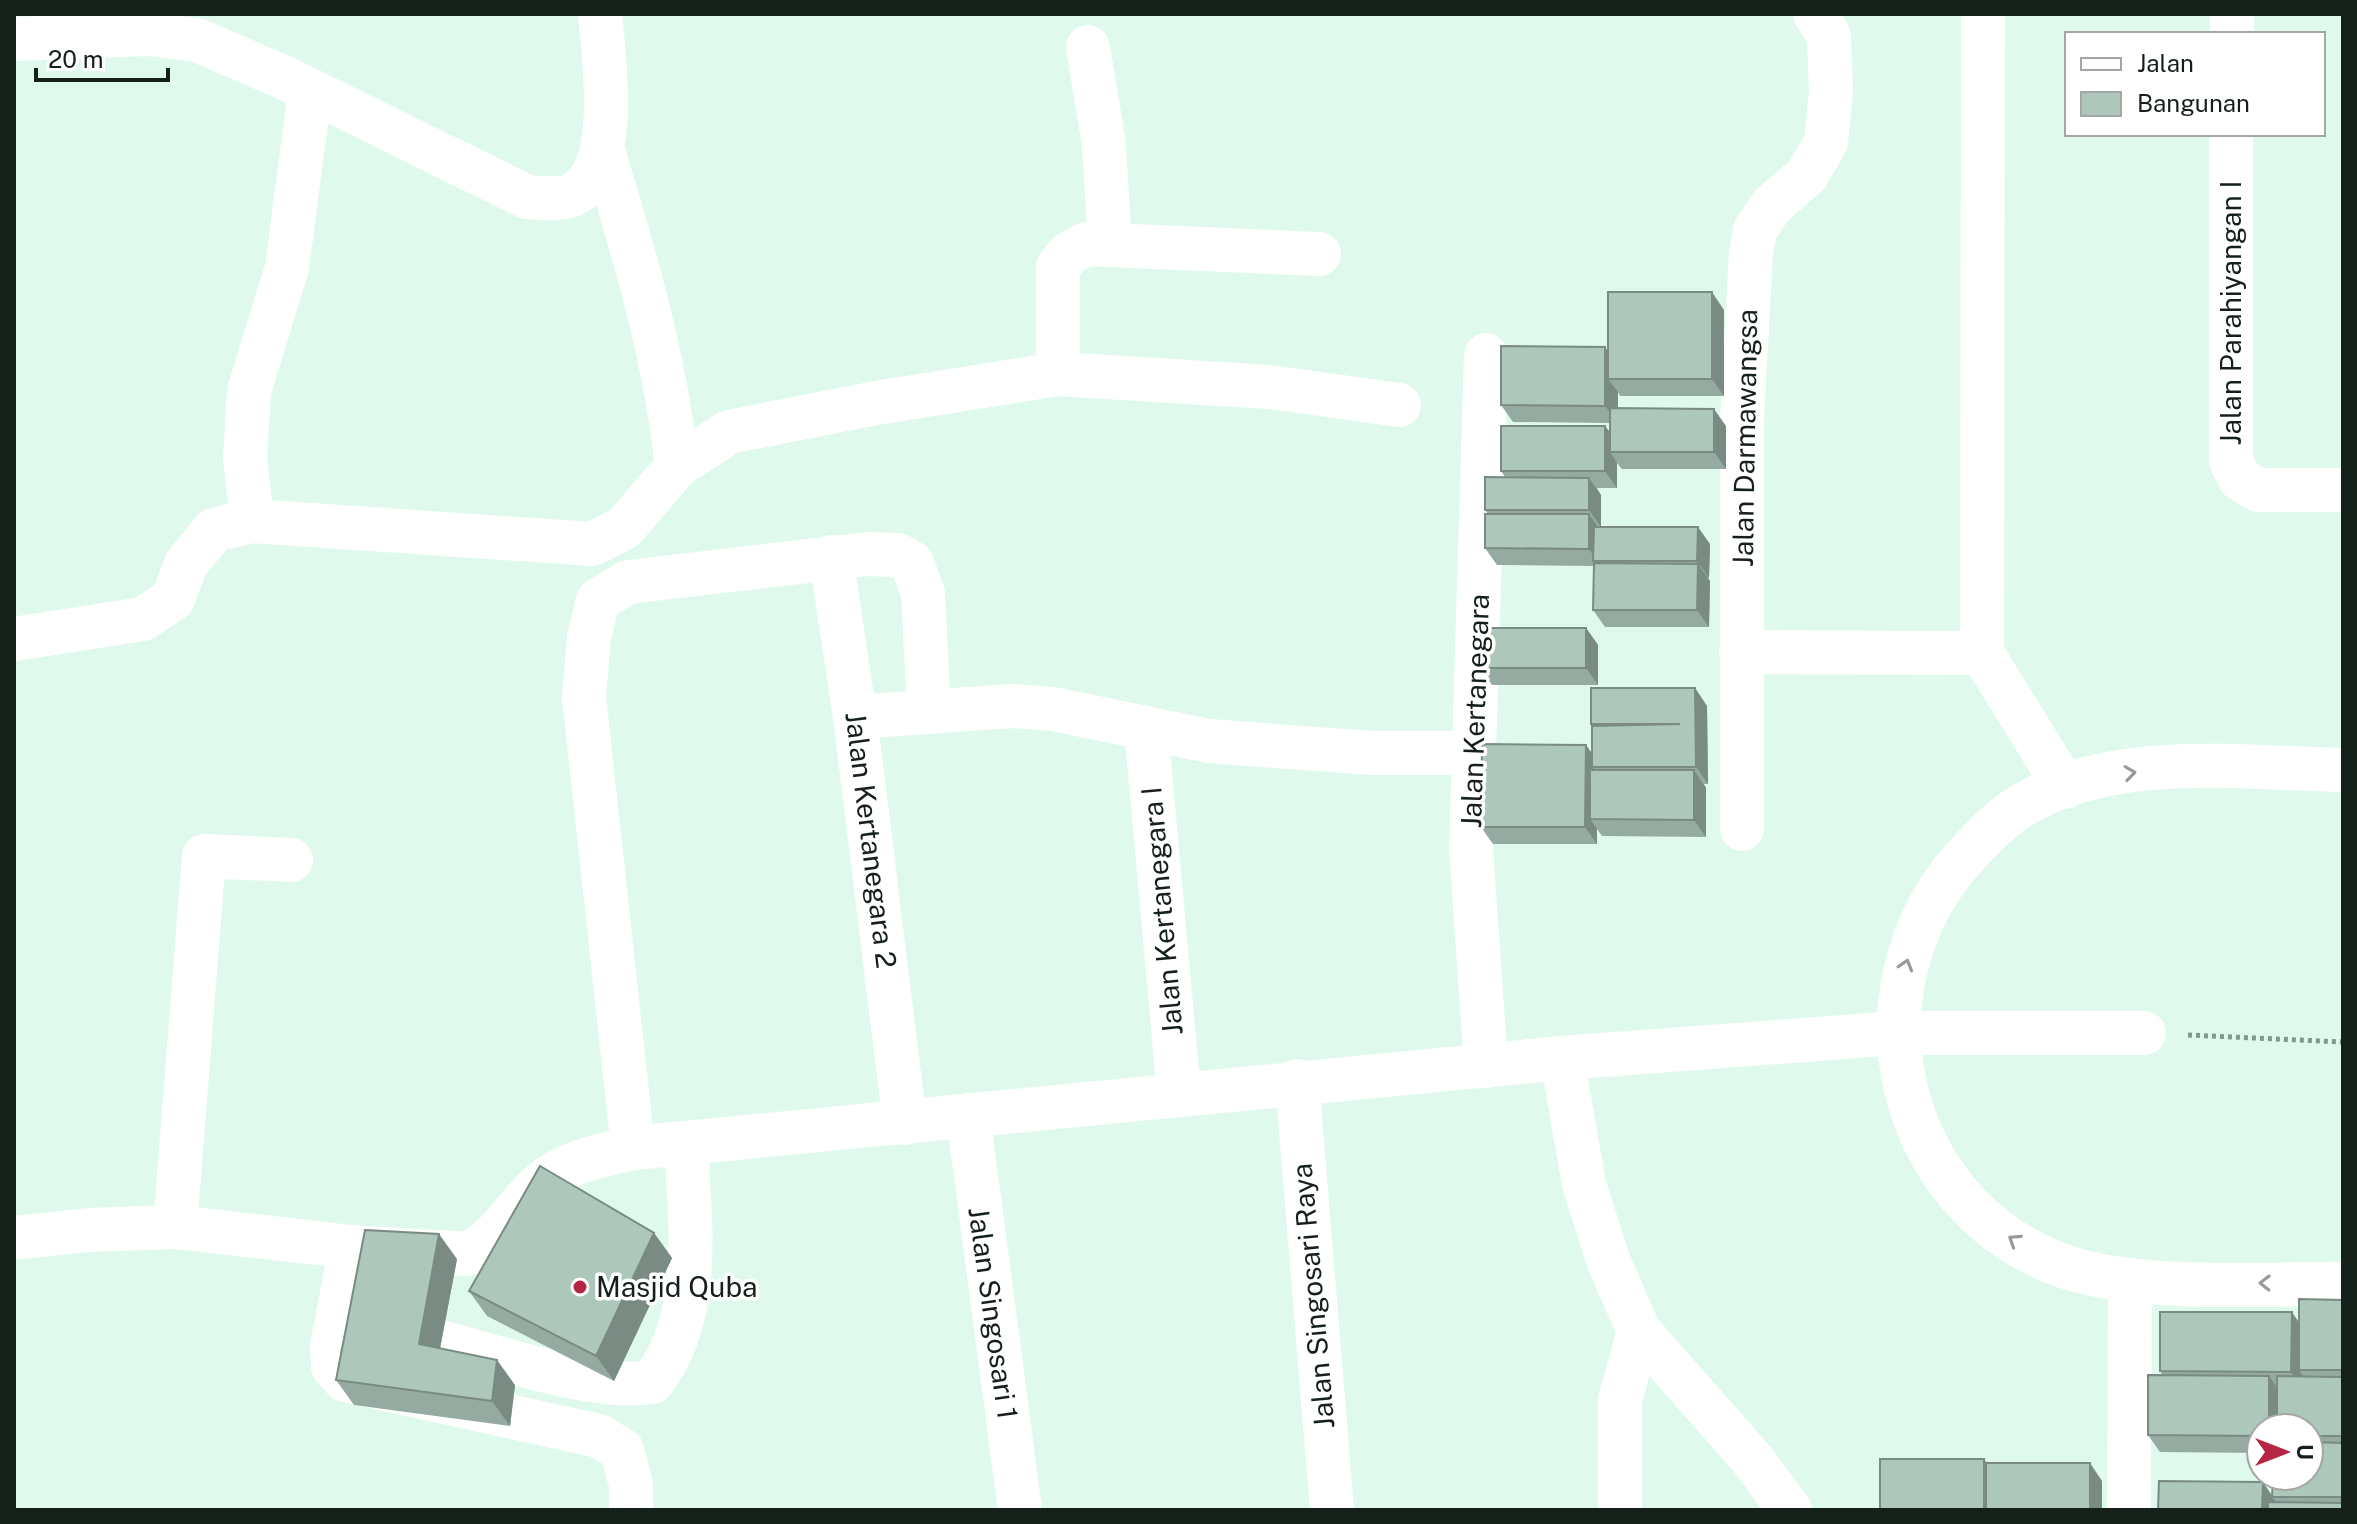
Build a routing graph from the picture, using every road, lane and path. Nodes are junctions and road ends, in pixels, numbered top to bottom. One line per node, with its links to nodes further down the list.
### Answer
1 (600, 14): 8 (street)
2 (1815, 14): 19 (street, Jalan Darmawangsa)
3 (1983, 14): 20 (street)
4 (14, 39): 6 (street)
5 (1088, 47): 9 (street)
6 (310, 91): 8 (street); 16 (street)
7 (2231, 136): 15 (street, Jalan Parahiyangan I)
8 (603, 151): 14 (street)
9 (1110, 244): 10 (street); 12 (street)
10 (1319, 254)
11 (1486, 355): 24 (street, Jalan Kertanegara)
12 (1058, 374): 13 (street); 14 (street)
13 (1399, 405)
14 (677, 466): 16 (street)
15 (2343, 490)
16 (252, 521): 18 (street)
17 (831, 557): 21 (street); 22 (street, Jalan Kertanegara 2); 39 (street)
18 (14, 639)
19 (1741, 652): 20 (street); 27 (street, Jalan Darmawangsa)
20 (1982, 653): 26 (street)
21 (929, 711): 22 (street); 23 (street)
22 (855, 717): 37 (street, Jalan Kertanegara 2)
23 (1146, 728): 24 (street); 35 (street, Jalan Kertanegara I)
24 (1472, 753): 33 (street, Jalan Kertanegara)
25 (2343, 770): 26 (street, one-way to 25)
26 (2065, 787): 29 (street, one-way to 26)
27 (1742, 829)
28 (291, 860): 40 (street)
29 (1897, 1033): 30 (street); 32 (street); 43 (street, one-way to 29)
30 (2144, 1033): 31 (path)
31 (2343, 1042)
32 (1562, 1058): 33 (street); 45 (street)
33 (1486, 1066): 34 (street)
34 (1297, 1081): 35 (street); 49 (street, Jalan Singosari Raya)
35 (1179, 1094): 36 (street)
36 (968, 1115): 37 (street); 48 (street, Jalan Singosari 1)
37 (905, 1123): 38 (street)
38 (686, 1145): 39 (street); 46 (street)
39 (633, 1148): 42 (street)
40 (175, 1227): 41 (street); 42 (street)
41 (14, 1238)
42 (351, 1247): 47 (street)
43 (2130, 1281): 44 (street, one-way to 43); 52 (street)
44 (2343, 1284)
45 (1639, 1331): 50 (street); 51 (street)
46 (444, 1343)
47 (631, 1510)
48 (1020, 1510)
49 (1332, 1510)
50 (1620, 1510)
51 (1790, 1510)
52 (2129, 1510)

